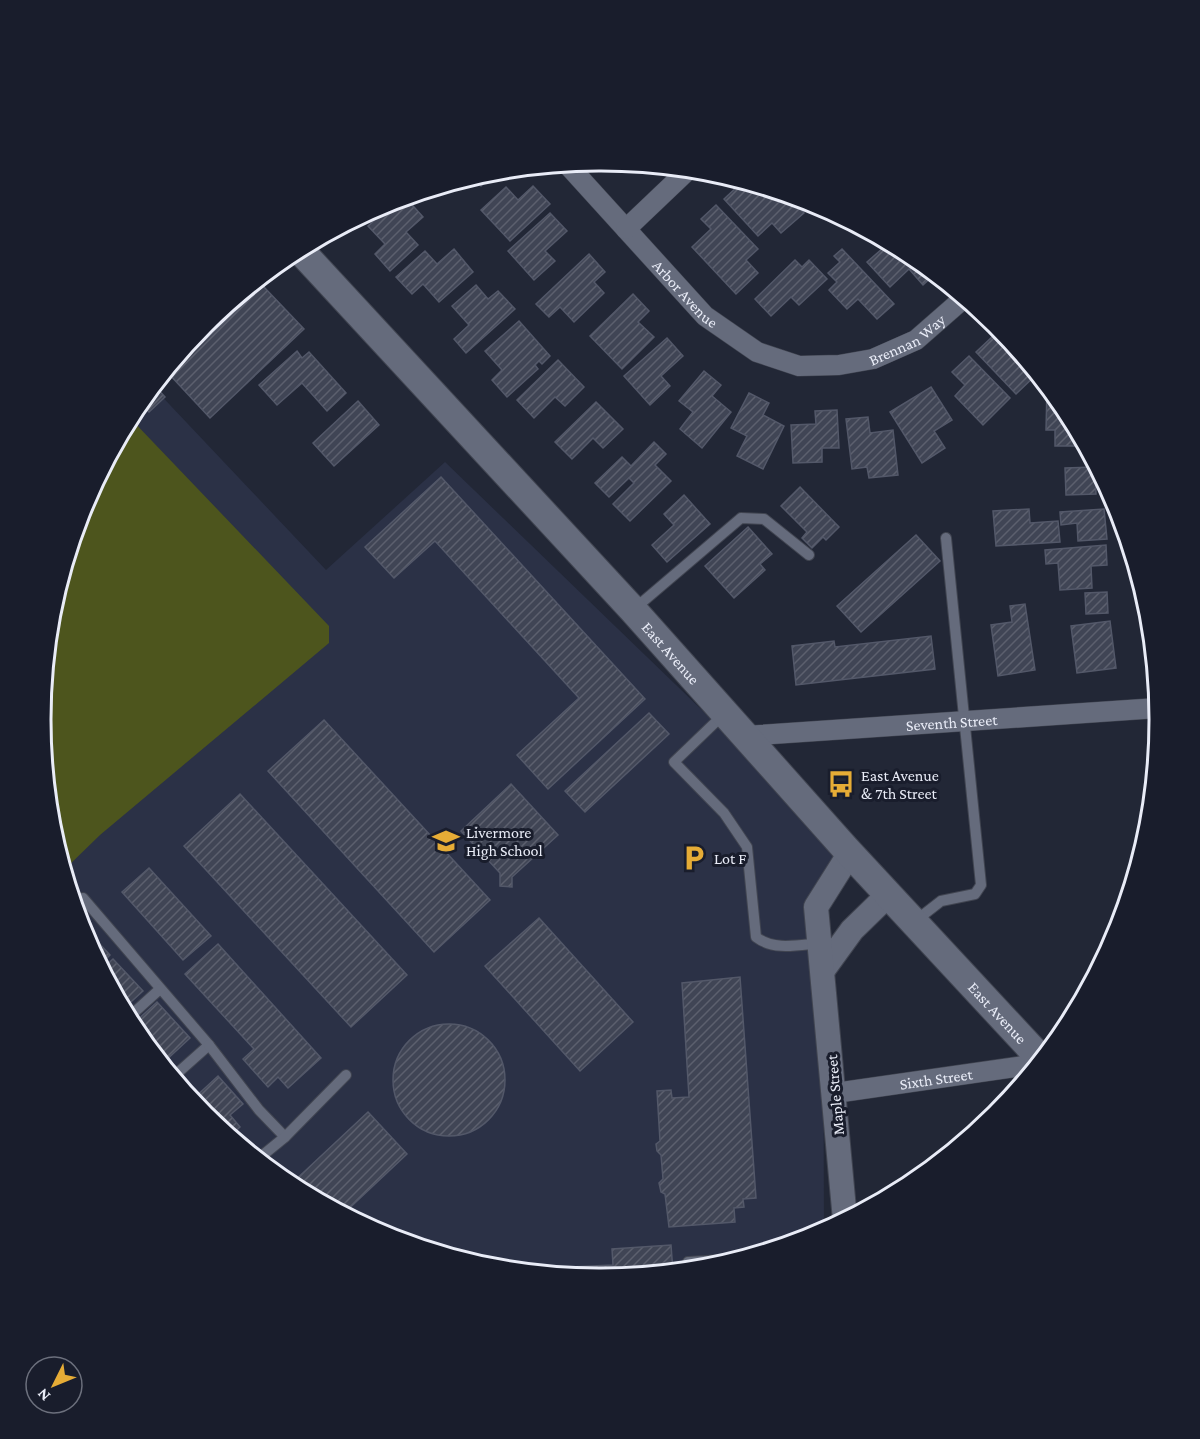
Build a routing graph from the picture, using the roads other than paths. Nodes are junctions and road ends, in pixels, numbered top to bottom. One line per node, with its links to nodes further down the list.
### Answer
1 (574, 172): 3 (street, Arbor Avenue)
2 (681, 177): 3 (street)
3 (626, 229): 6 (street, Arbor Avenue)
4 (305, 257): 9 (main road, East Avenue)
5 (958, 303): 6 (street, Brennan Way)
6 (839, 365)
7 (946, 538): 12 (lane)
8 (809, 555): 9 (lane)
9 (633, 610): 11 (main road, East Avenue)
10 (1149, 709): 12 (street, Seventh Street)
11 (725, 713): 13 (main road, East Avenue); 18 (lane)
12 (964, 721): 13 (street, Seventh Street); 17 (lane)
13 (745, 736): 14 (main road, East Avenue)
14 (850, 853): 15 (main road, East Avenue); 18 (street, Maple Street)
15 (889, 894): 17 (main road, East Avenue); 19 (street)
16 (81, 900): 20 (lane)
17 (914, 921): 23 (main road, East Avenue)
18 (820, 943): 19 (street, Maple Street)
19 (823, 970): 27 (street, Maple Street)
20 (160, 989): 21 (lane); 22 (lane)
21 (136, 1011)
22 (208, 1045): 25 (lane); 28 (lane)
23 (1036, 1054)
24 (1026, 1066): 27 (street, Sixth Street)
25 (179, 1072)
26 (346, 1075): 28 (lane)
27 (835, 1093): 30 (street, Maple Street)
28 (285, 1137): 29 (lane)
29 (264, 1154)
30 (844, 1211)

